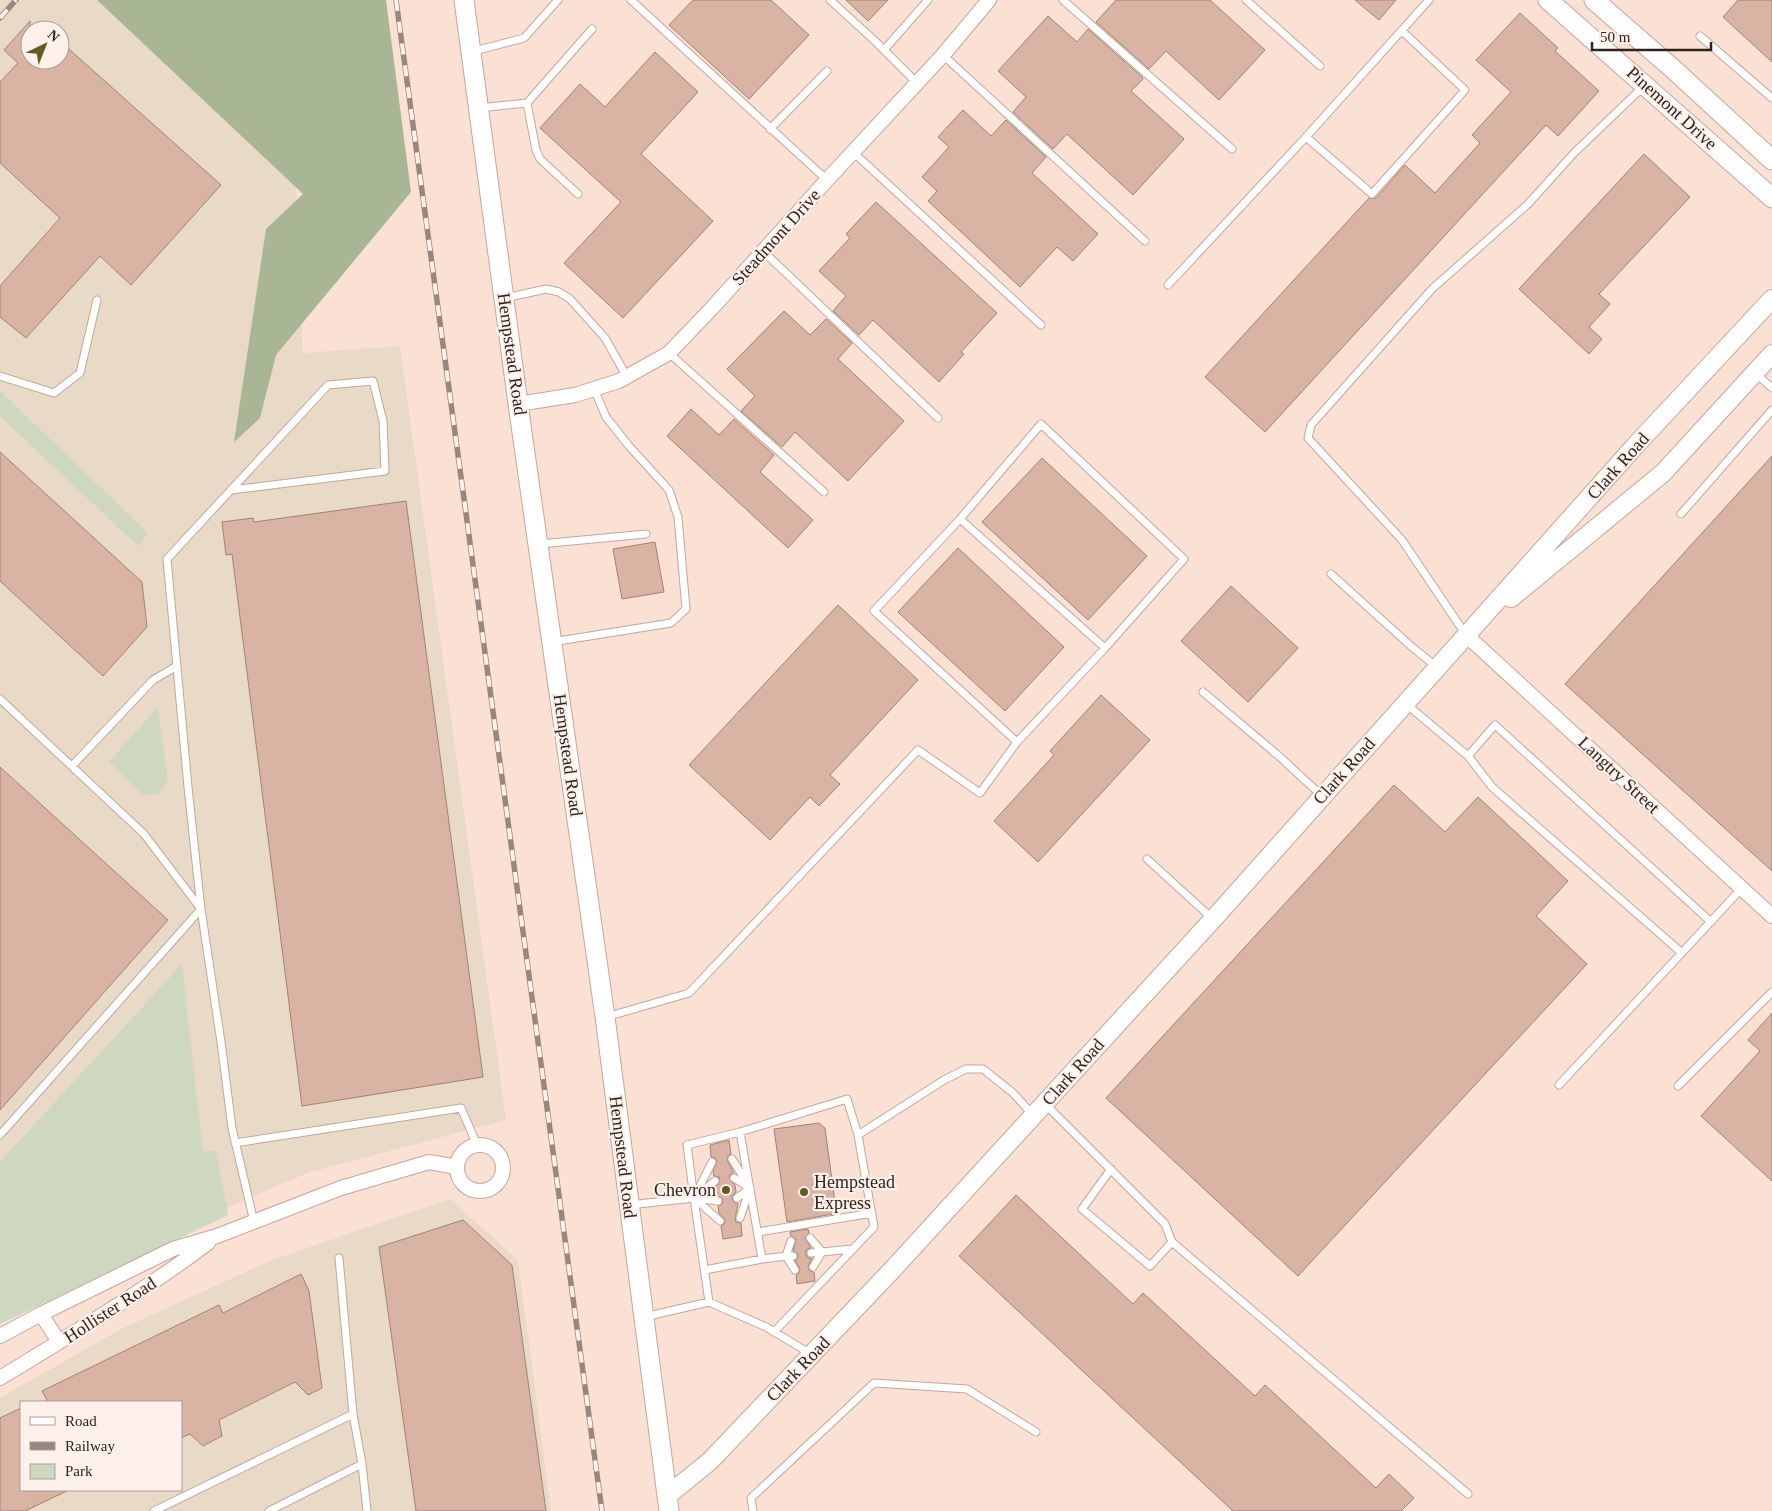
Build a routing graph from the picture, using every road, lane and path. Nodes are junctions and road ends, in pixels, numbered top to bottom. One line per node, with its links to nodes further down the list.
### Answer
1 (464, 0): 16 (main road, Hempstead Road)
2 (558, 0): 16 (lane)
3 (631, 0): 25 (lane)
4 (830, 0): 15 (lane)
5 (928, 0): 15 (lane)
6 (1063, 0): 27 (lane)
7 (1246, 0): 18 (lane)
8 (1430, 0): 13 (lane)
9 (1548, 0): 21 (main road, Pinemont Drive)
10 (1594, 0): 29 (main road, Pinemont Drive)
11 (987, 1): 17 (street, Steadmont Drive)
12 (592, 29): 23 (lane)
13 (1402, 31): 26 (lane); 26 (lane)
14 (1700, 36): 22 (lane)
15 (884, 50): 20 (lane)
16 (471, 52): 24 (main road, Hempstead Road)
17 (943, 55): 20 (street, Steadmont Drive); 33 (lane)
18 (1320, 66)
19 (828, 70): 25 (lane)
20 (917, 83): 28 (street, Steadmont Drive)
21 (1645, 84): 32 (main road, Pinemont Drive); 57 (lane)
22 (1772, 98)
23 (527, 103): 24 (lane); 31 (lane)
24 (479, 108): 36 (main road, Hempstead Road)
25 (770, 129): 30 (lane)
26 (1306, 137): 35 (lane)
27 (1232, 149)
28 (853, 152): 30 (street, Steadmont Drive); 39 (lane)
29 (1772, 160)
30 (827, 180): 34 (street, Steadmont Drive)
31 (578, 194)
32 (1772, 198)
33 (1145, 241)
34 (764, 252): 40 (street, Steadmont Drive); 49 (lane)
35 (1168, 285)
36 (504, 299): 44 (lane); 47 (main road, Hempstead Road)
37 (1772, 299): 57 (street, Clark Road)
38 (97, 300): 43 (lane)
39 (1041, 325)
40 (668, 353): 44 (street, Steadmont Drive); 51 (lane)
41 (1772, 354): 42 (street, Clark Road)
42 (1755, 373): 45 (lane); 57 (street, Clark Road)
43 (0, 376)
44 (627, 376): 46 (street, Steadmont Drive)
45 (1772, 388)
46 (594, 389): 47 (street, Steadmont Drive); 58 (lane)
47 (518, 404): 55 (main road, Hempstead Road)
48 (1772, 410): 52 (lane)
49 (938, 418)
50 (231, 490): 50 (lane); 60 (lane)
51 (824, 492)
52 (1681, 514)
53 (960, 519): 59 (lane); 59 (lane); 65 (lane)
54 (646, 534): 55 (lane)
55 (538, 544): 58 (main road, Hempstead Road)
56 (1330, 574): 61 (lane)
57 (1466, 635): 61 (street, Clark Road); 70 (street, Langtry Street)
58 (552, 642): 77 (main road, Hempstead Road)
59 (1105, 648): 65 (lane)
60 (177, 666): 67 (lane); 71 (lane)
61 (1437, 666): 64 (street, Clark Road)
62 (1203, 692): 68 (lane)
63 (0, 699): 67 (lane)
64 (1405, 703): 66 (lane); 68 (street, Clark Road)
65 (1017, 742): 77 (lane)
66 (1468, 756): 74 (lane); 75 (lane)
67 (72, 766): 71 (lane)
68 (1322, 796): 73 (street, Clark Road)
69 (1147, 859): 73 (lane)
70 (1742, 888): 72 (street, Langtry Street); 74 (lane)
71 (201, 909): 82 (lane); 84 (lane)
72 (1772, 916)
73 (1213, 919): 80 (street, Clark Road)
74 (1711, 922): 75 (lane)
75 (1682, 953): 78 (lane)
76 (1772, 992): 79 (lane)
77 (605, 1017): 96 (main road, Hempstead Road)
78 (1559, 1085)
79 (1678, 1086)
80 (1039, 1109): 83 (lane); 89 (lane); 121 (street, Clark Road)
81 (740, 1132): 83 (lane); 92 (lane); 93 (lane)
82 (0, 1135)
83 (858, 1135): 97 (lane)
84 (235, 1143): 85 (lane); 100 (lane)
85 (477, 1145): 88 (street); 88 (street)
86 (732, 1159): 92 (lane)
87 (712, 1162): 93 (lane)
88 (457, 1167): 100 (street, Hollister Road)
89 (1111, 1169): 105 (lane); 105 (lane)
90 (734, 1178): 92 (lane)
91 (715, 1181): 93 (lane)
92 (750, 1188): 94 (lane); 98 (lane); 101 (lane)
93 (694, 1198): 95 (lane); 96 (lane); 99 (lane); 113 (lane)
94 (737, 1198)
95 (718, 1201)
96 (629, 1205): 117 (main road, Hempstead Road)
97 (872, 1213): 101 (lane); 106 (lane)
98 (740, 1218)
99 (720, 1221)
100 (254, 1222): 102 (street, Hollister Road)
101 (758, 1232): 111 (lane)
102 (217, 1236): 116 (street, Hollister Road); 120 (street, Hollister Road)
103 (810, 1238): 107 (lane)
104 (791, 1241): 109 (lane)
105 (1172, 1242): 126 (lane)
106 (853, 1249): 107 (lane); 118 (lane)
107 (822, 1252): 108 (lane); 112 (lane)
108 (811, 1254)
109 (789, 1256): 111 (lane); 114 (lane)
110 (339, 1258): 123 (lane)
111 (762, 1259): 113 (lane)
112 (813, 1267)
113 (705, 1270): 115 (lane)
114 (795, 1270)
115 (709, 1302): 117 (lane); 118 (lane)
116 (42, 1314): 119 (street, Hollister Road); 120 (street)
117 (643, 1317): 127 (main road, Hempstead Road)
118 (774, 1332): 121 (lane)
119 (0, 1336)
120 (59, 1342): 122 (street, Hollister Road)
121 (811, 1355): 127 (street, Clark Road)
122 (0, 1378)
123 (353, 1414): 125 (lane); 128 (lane)
124 (1036, 1432): 131 (lane)
125 (362, 1464): 129 (lane); 130 (lane)
126 (1468, 1494)
127 (668, 1504)
128 (154, 1511)
129 (269, 1511)
130 (366, 1511)
131 (753, 1511)

